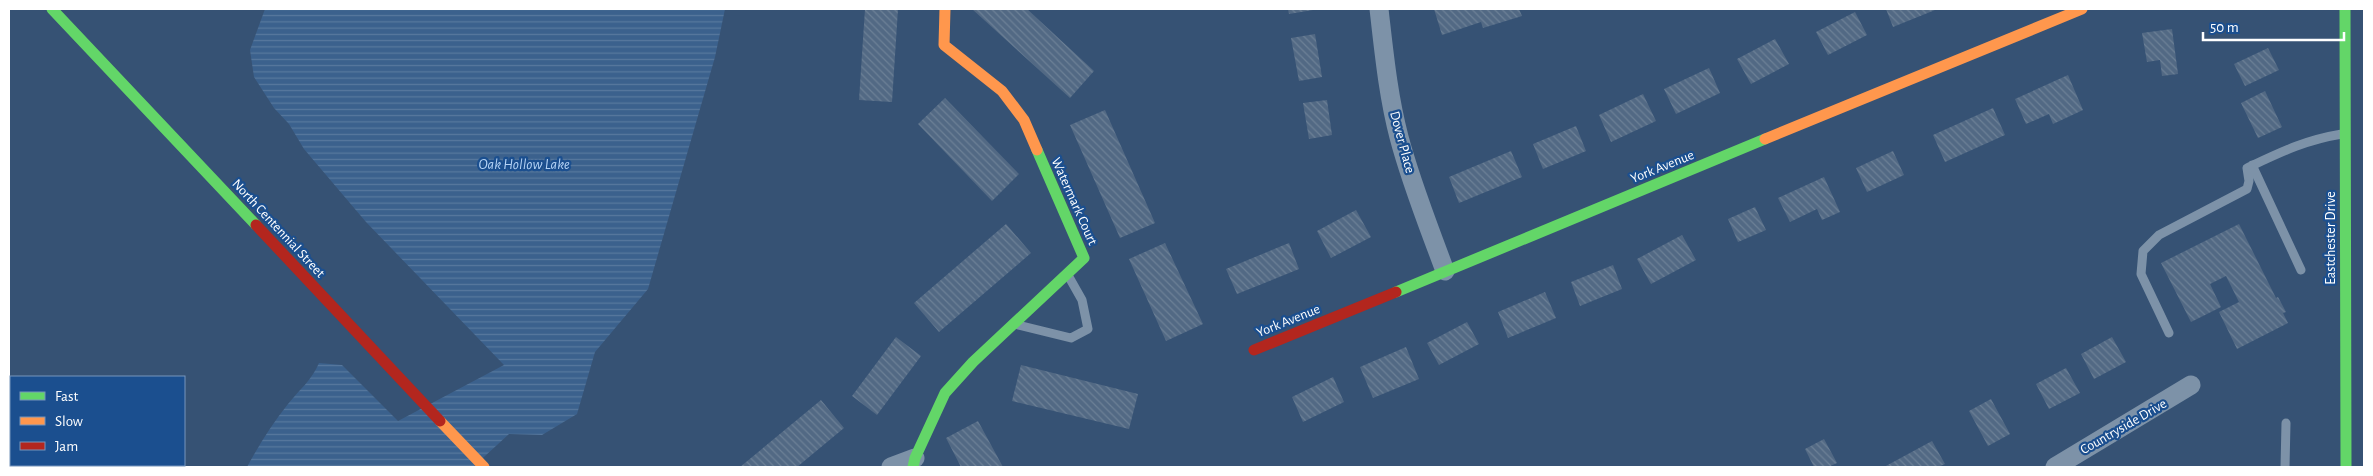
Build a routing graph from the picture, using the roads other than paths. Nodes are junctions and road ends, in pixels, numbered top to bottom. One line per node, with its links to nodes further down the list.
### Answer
1 (52, 9): 17 (street, North Centennial Street)
2 (945, 9): 10 (street, Watermark Court)
3 (1379, 9): 9 (street, Dover Place)
4 (2082, 9): 9 (street, York Avenue)
5 (2345, 9): 6 (street, Eastchester Drive)
6 (2345, 133): 7 (lane); 21 (street, Eastchester Drive)
7 (2252, 165): 8 (lane); 12 (lane)
8 (2301, 270)
9 (1445, 271): 13 (street, York Avenue)
10 (1067, 274): 11 (street, Watermark Court); 11 (lane)
11 (1013, 324): 16 (street, Watermark Court)
12 (2169, 333)
13 (1254, 350)
14 (2191, 385): 19 (street, Countryside Drive)
15 (2286, 423): 20 (lane)
16 (914, 463): 18 (street)
17 (484, 467)
18 (891, 467)
19 (2055, 467)
20 (2286, 467)
21 (2346, 467)

